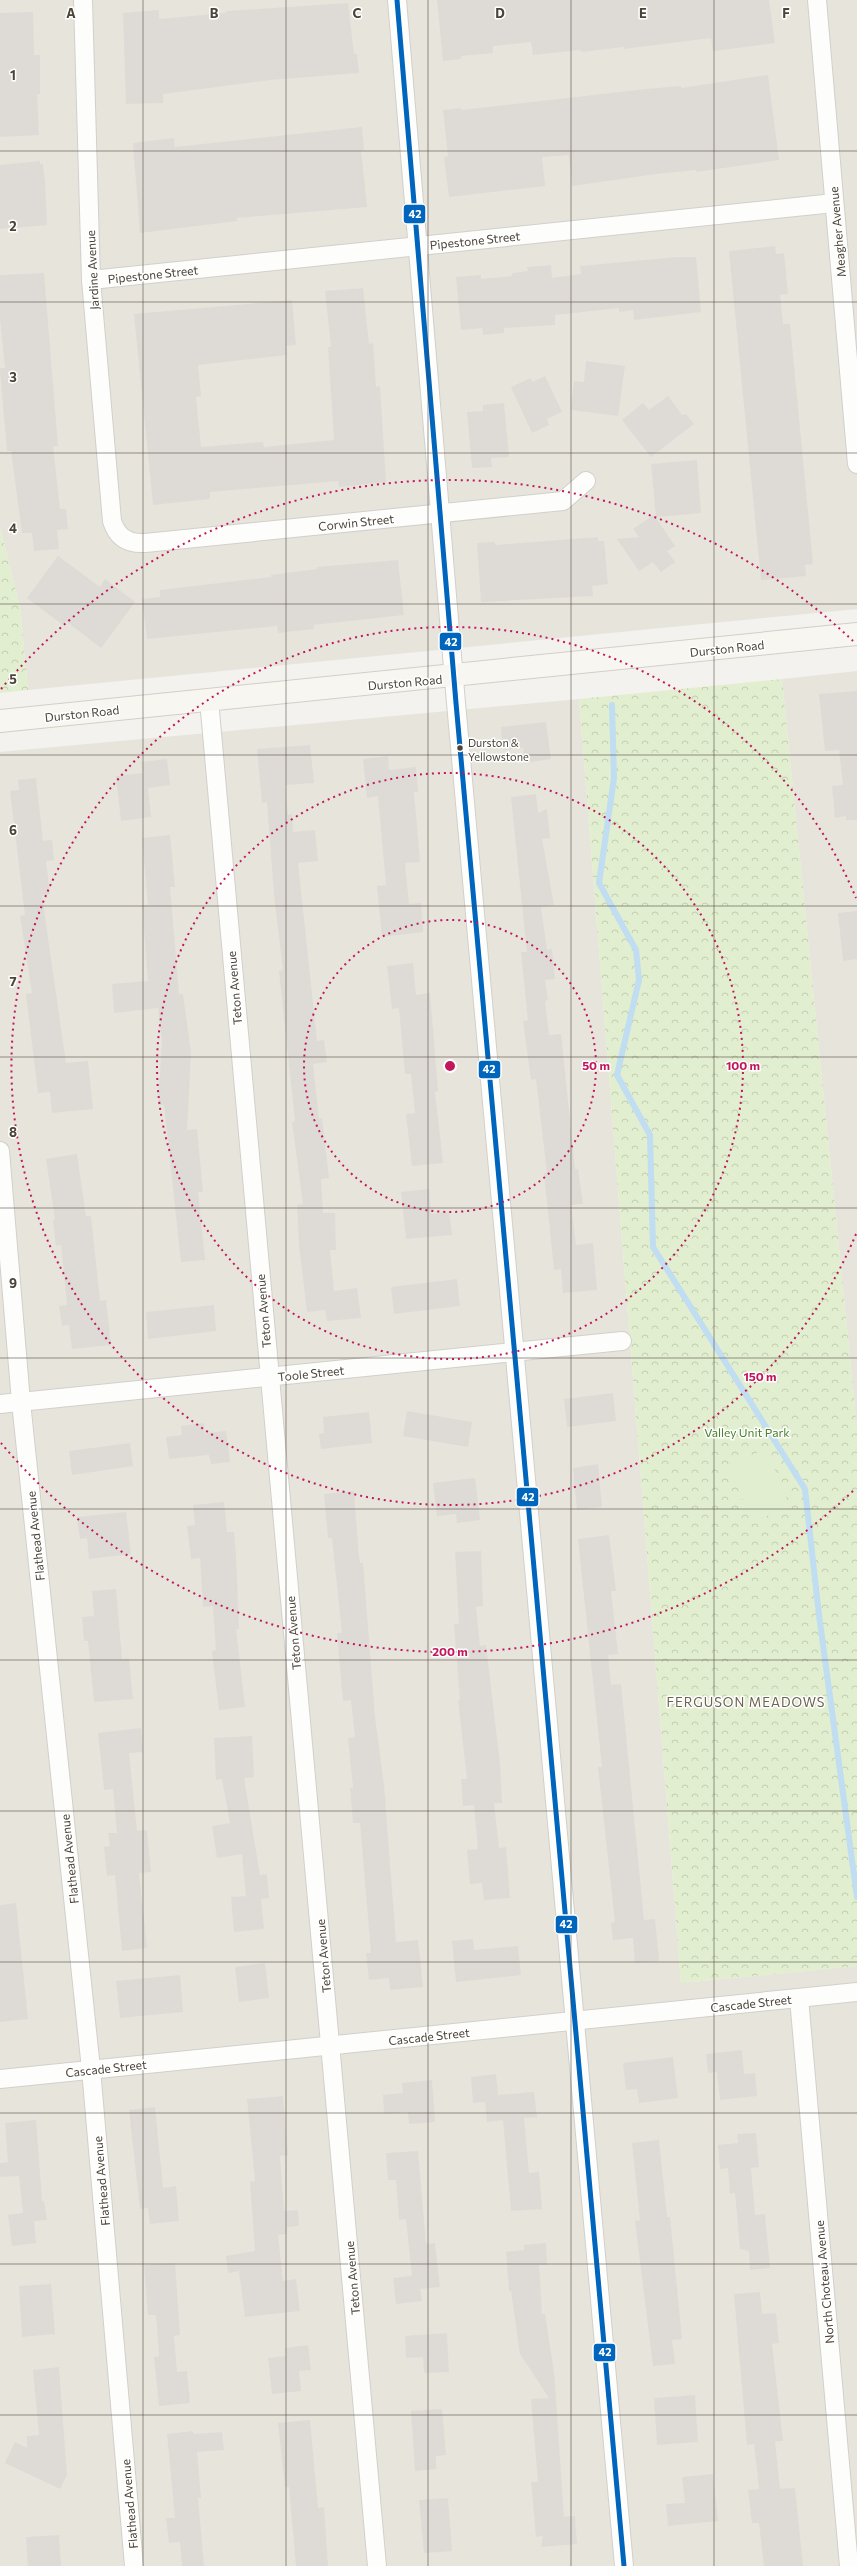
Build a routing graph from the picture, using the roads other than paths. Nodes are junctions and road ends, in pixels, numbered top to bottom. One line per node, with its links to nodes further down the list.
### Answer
1 (83, 0): 6 (street, Jardine Avenue)
2 (397, 0): 5 (street)
3 (817, 0): 4 (street, Meagher Avenue)
4 (834, 203): 5 (street, Pipestone Street); 7 (street, Meagher Avenue)
5 (417, 246): 6 (street, Pipestone Street); 9 (street)
6 (91, 280): 10 (street, Jardine Avenue)
7 (857, 464)
8 (586, 481): 9 (street, Corwin Street)
9 (440, 513): 10 (street, Corwin Street); 12 (street)
10 (121, 536)
11 (857, 634): 12 (main road, Durston Road)
12 (454, 677): 13 (main road, Durston Road); 17 (street)
13 (209, 700): 14 (main road, Durston Road); 18 (street, Teton Avenue)
14 (0, 722)
15 (0, 1152): 19 (street, Flathead Avenue)
16 (622, 1341): 17 (street, Toole Street)
17 (516, 1351): 18 (street, Toole Street); 23 (street)
18 (269, 1378): 19 (street, Toole Street); 24 (street, Teton Avenue)
19 (21, 1402): 20 (street, Toole Street); 25 (street, Flathead Avenue)
20 (0, 1404)
21 (857, 1992): 22 (street, Cascade Street)
22 (800, 1998): 23 (street, Cascade Street); 30 (street, North Choteau Avenue)
23 (577, 2021): 24 (street, Cascade Street); 29 (street)
24 (331, 2046): 25 (street, Cascade Street); 28 (street, Teton Avenue)
25 (91, 2069): 26 (street, Cascade Street); 27 (street, Flathead Avenue)
26 (0, 2079)
27 (134, 2566)
28 (377, 2566)
29 (624, 2566)
30 (849, 2566)

